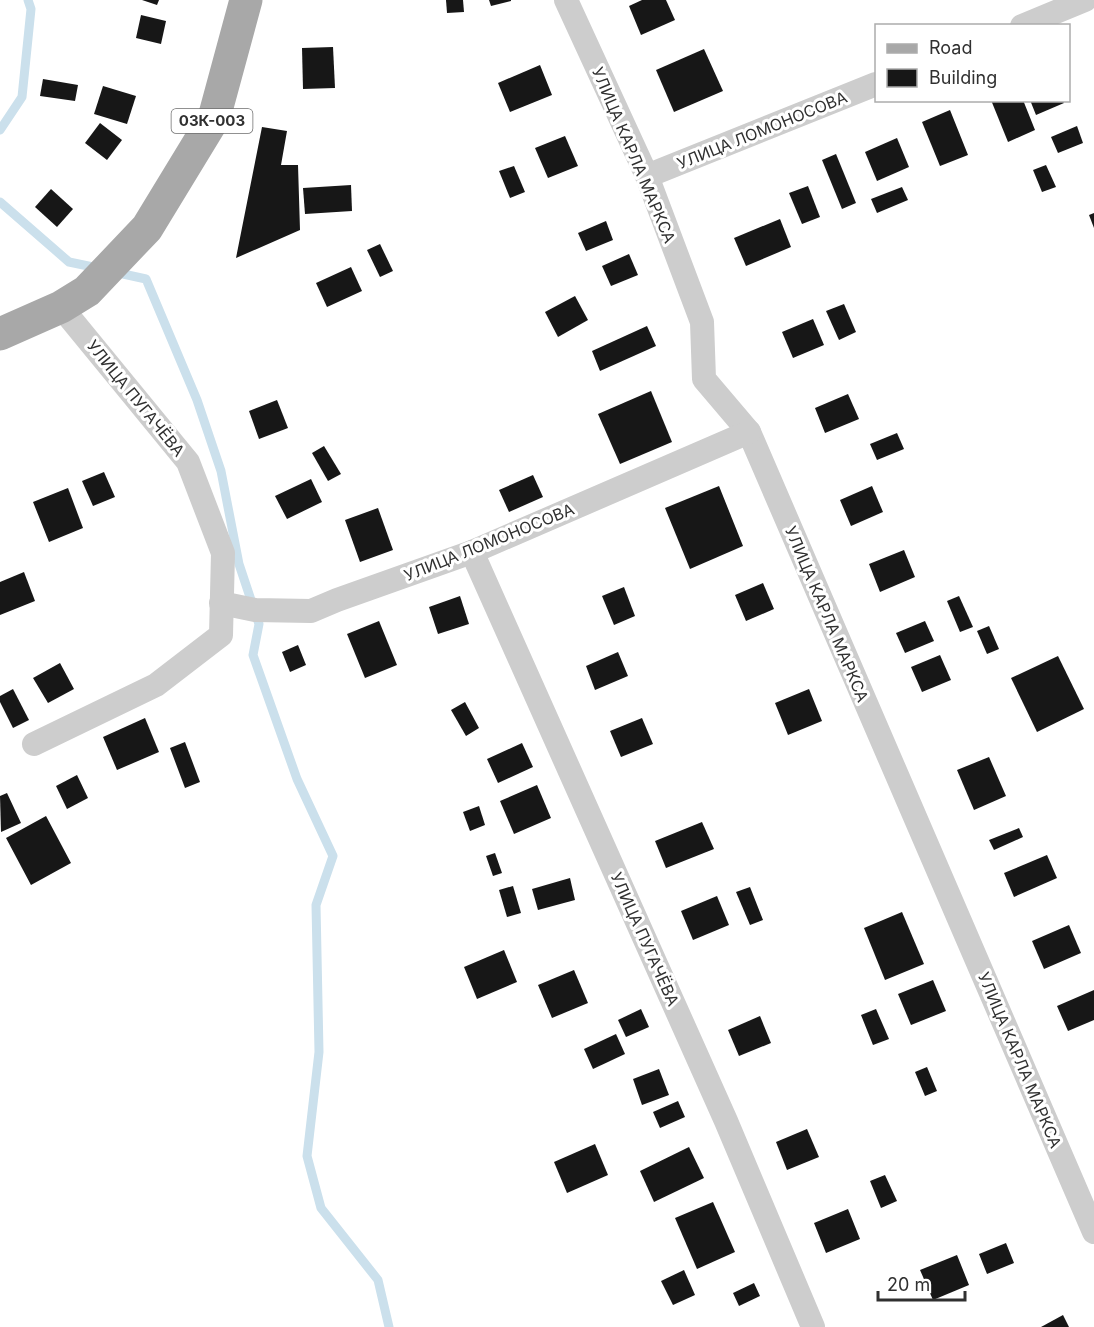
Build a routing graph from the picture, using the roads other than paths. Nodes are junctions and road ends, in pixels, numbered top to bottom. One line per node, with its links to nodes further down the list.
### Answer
1 (246, 0): 7 (main road, 03К-003)
2 (566, 0): 6 (street, УЛИЦА КАРЛА МАРКСА)
3 (1085, 0): 4 (street)
4 (1027, 24)
5 (875, 84): 6 (street, УЛИЦА ЛОМОНОСОВА)
6 (647, 176): 9 (street, УЛИЦА КАРЛА МАРКСА)
7 (74, 299): 8 (main road, 03К-003); 11 (street, УЛИЦА ПУГАЧЁВА)
8 (0, 334)
9 (749, 432): 10 (street, УЛИЦА ЛОМОНОСОВА); 13 (street, УЛИЦА КАРЛА МАРКСА)
10 (472, 552): 11 (street, УЛИЦА ЛОМОНОСОВА); 14 (street, УЛИЦА ПУГАЧЁВА)
11 (221, 603): 12 (street, УЛИЦА ПУГАЧЁВА)
12 (34, 744)
13 (1094, 1232)
14 (813, 1327)

